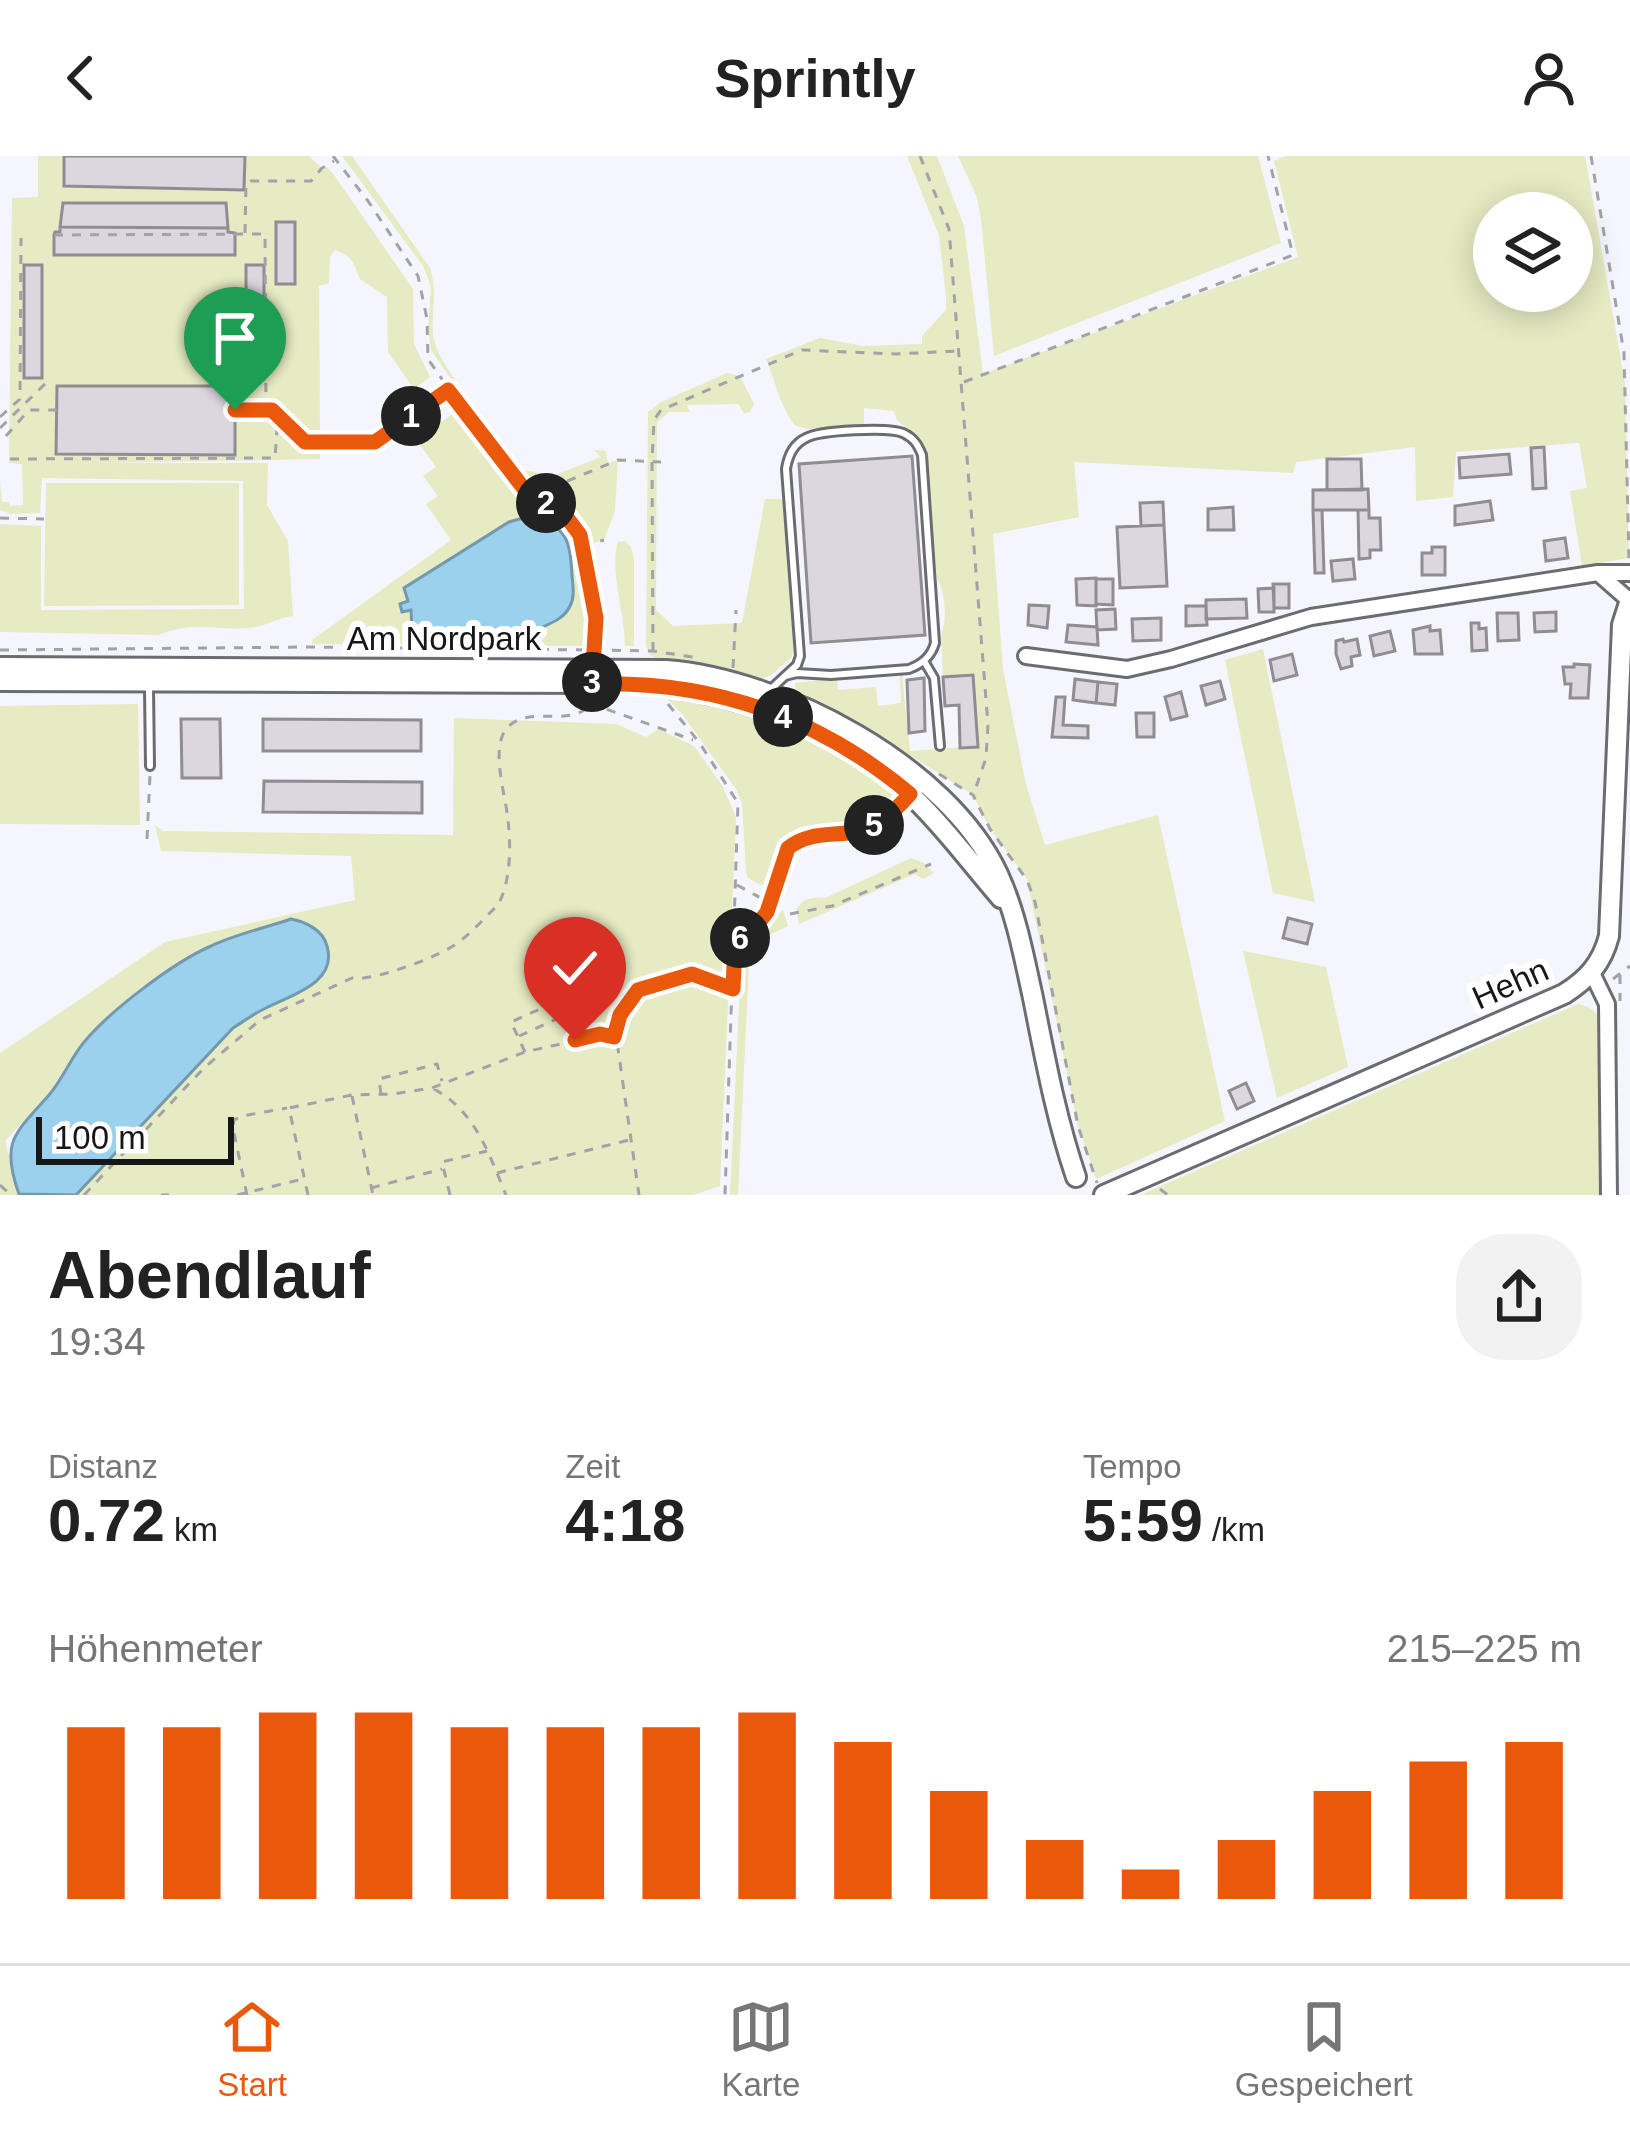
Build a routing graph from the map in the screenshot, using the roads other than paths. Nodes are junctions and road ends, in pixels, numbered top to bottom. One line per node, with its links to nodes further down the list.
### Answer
1 (1598, 573): 2 (street); 3 (street, Hehn); 5 (street)
2 (1630, 574)
3 (1630, 600): 16 (street, Hehn)
4 (800, 656): 6 (lane); 9 (lane); 10 (lane)
5 (1026, 656)
6 (924, 661): 9 (lane); 13 (lane)
7 (0, 667): 8 (street, Am Nordpark)
8 (149, 674): 11 (street, Am Nordpark); 12 (street, Am Nordpark); 14 (lane); 15 (street, Am Nordpark)
9 (817, 674): 10 (lane)
10 (785, 676): 12 (lane)
11 (0, 681)
12 (768, 693): 15 (street, Am Nordpark)
13 (940, 746)
14 (150, 766)
15 (1009, 906): 17 (street, Am Nordpark)
16 (1595, 980): 18 (street, Hehn); 19 (street)
17 (1076, 1177)
18 (1104, 1195)
19 (1609, 1195)

